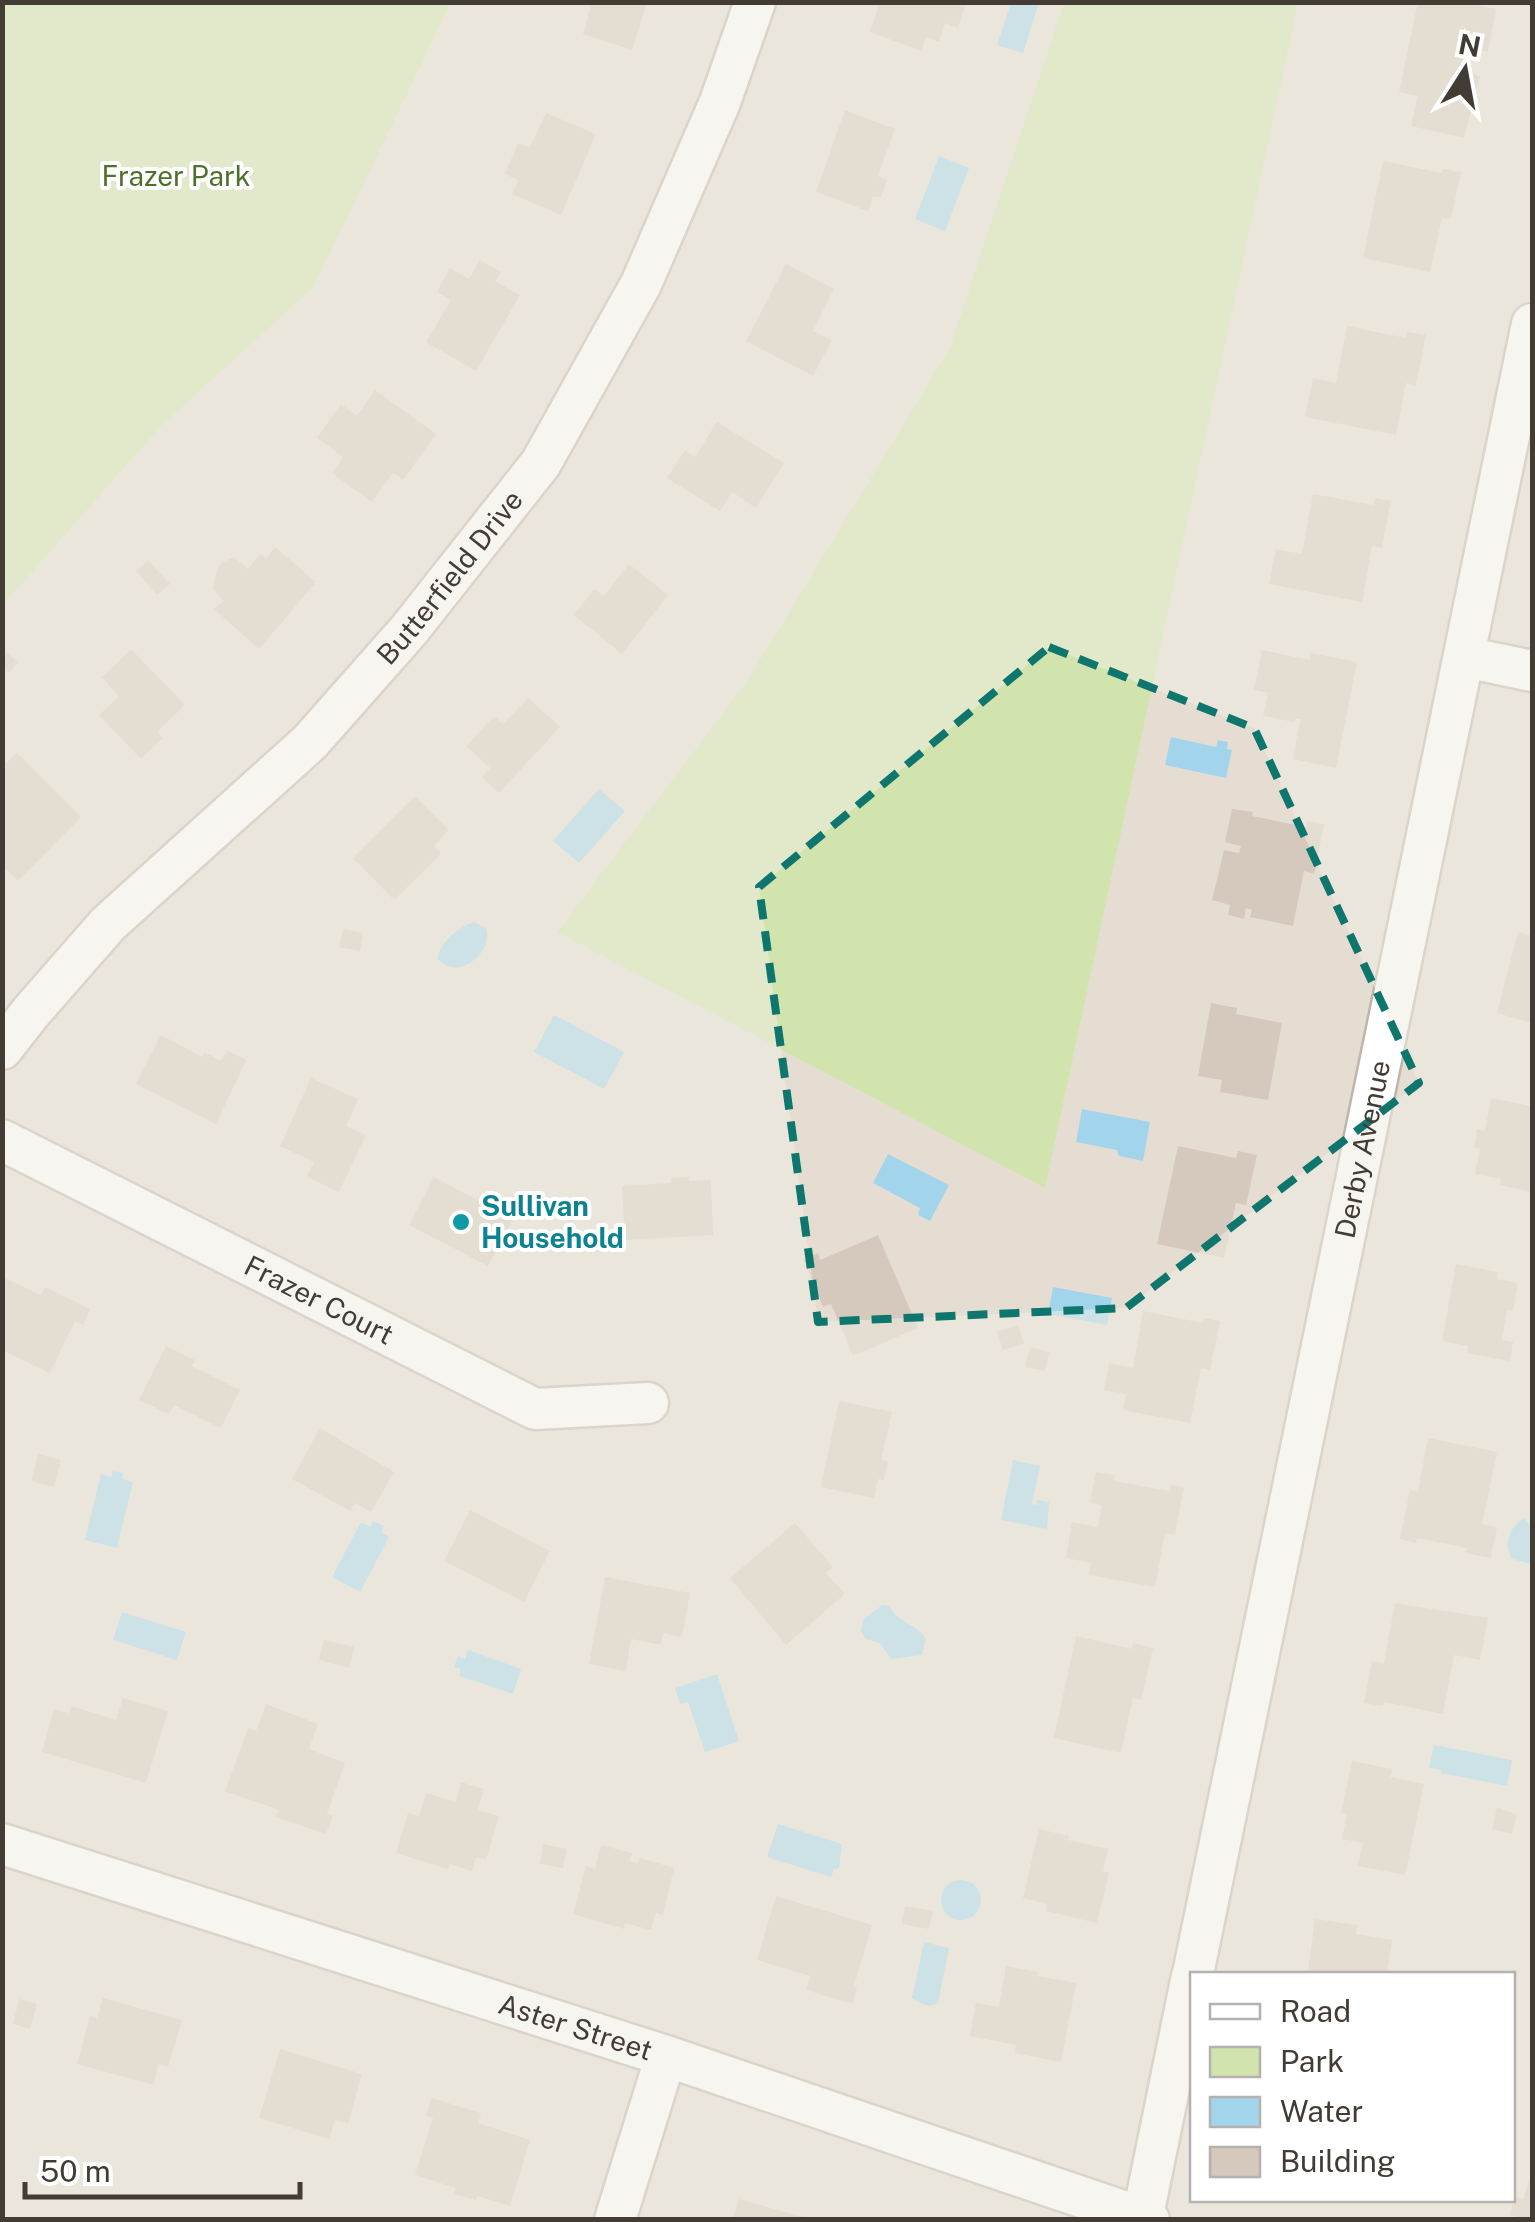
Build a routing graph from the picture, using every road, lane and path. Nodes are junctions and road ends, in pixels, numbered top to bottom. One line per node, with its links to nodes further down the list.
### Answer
1 (754, 2): 5 (street, Butterfield Drive)
2 (1532, 324): 3 (street, Derby Avenue)
3 (1465, 657): 4 (street); 9 (street, Derby Avenue)
4 (1532, 671)
5 (2, 1049)
6 (2, 1140): 7 (street, Frazer Court)
7 (648, 1403)
8 (2, 1844): 11 (street, Aster Street)
9 (1194, 1972)
10 (1190, 1991): 12 (street, Derby Avenue)
11 (666, 2056): 12 (street, Aster Street); 13 (street)
12 (1144, 2219)
13 (614, 2220)

